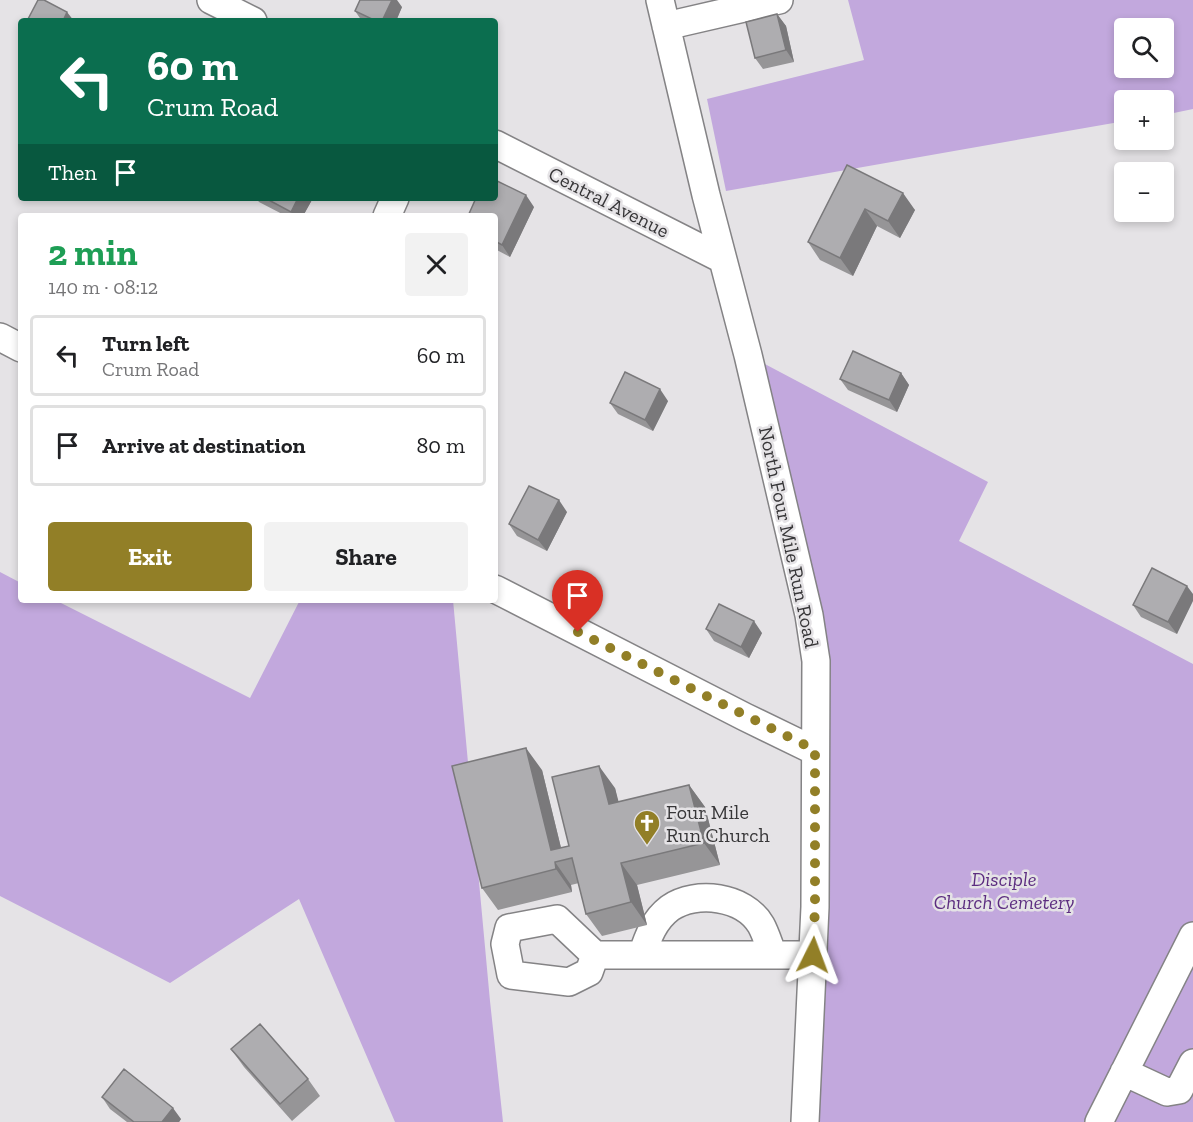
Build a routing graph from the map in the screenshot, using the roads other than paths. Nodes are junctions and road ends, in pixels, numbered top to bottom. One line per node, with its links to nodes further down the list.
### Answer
1 (211, 0): 4 (street)
2 (660, 0): 5 (street, North Four Mile Run Road)
3 (778, 0): 5 (street)
4 (247, 18)
5 (666, 26): 7 (street, North Four Mile Run Road)
6 (498, 146): 7 (street, Central Avenue)
7 (722, 259): 11 (street, North Four Mile Run Road)
8 (0, 337): 9 (street)
9 (18, 346)
10 (498, 591): 11 (street)
11 (815, 750): 16 (street, North Four Mile Run Road)
12 (1193, 936): 18 (street)
13 (595, 954): 14 (street)
14 (642, 955): 15 (street); 15 (street)
15 (773, 955): 16 (street)
16 (813, 955): 20 (street, North Four Mile Run Road)
17 (1193, 1063): 19 (street)
18 (1124, 1072): 19 (street); 21 (street)
19 (1186, 1093)
20 (805, 1122)
21 (1099, 1122)

